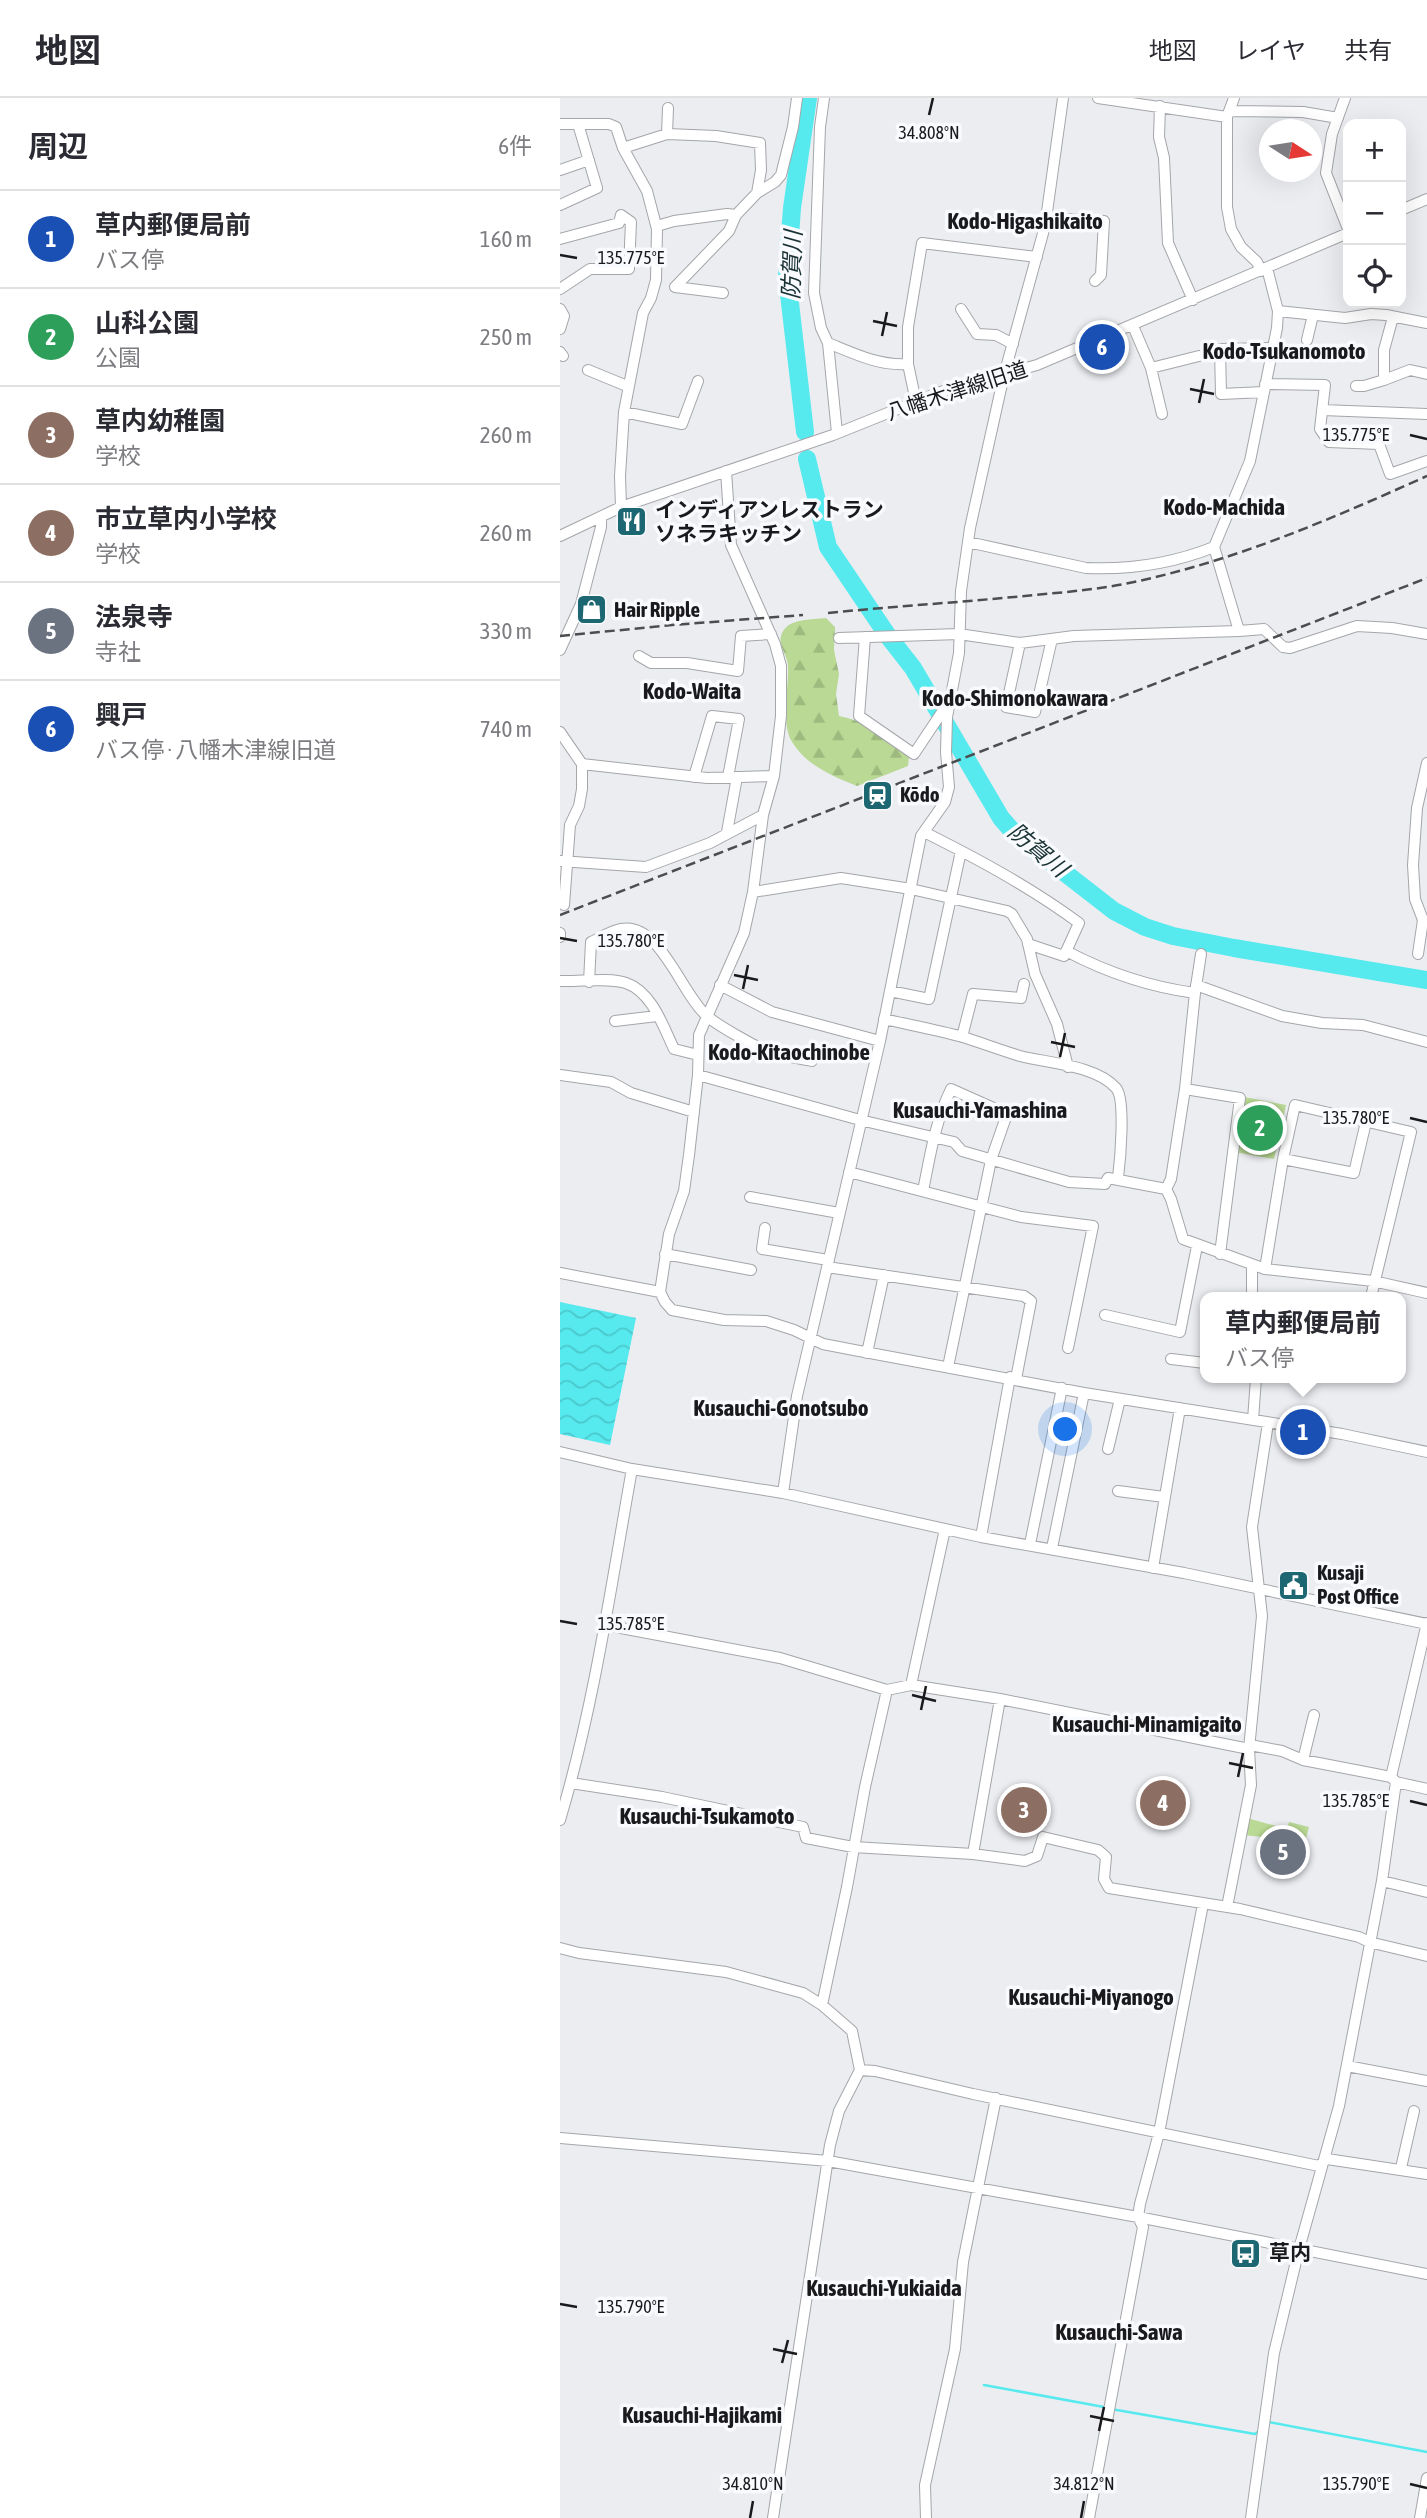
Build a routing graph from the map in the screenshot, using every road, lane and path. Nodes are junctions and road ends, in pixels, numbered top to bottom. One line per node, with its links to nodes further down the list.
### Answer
1 (797, 98): 17 (street)
2 (824, 98): 42 (street)
3 (1063, 98): 22 (street)
4 (1098, 98): 7 (street)
5 (1234, 98): 9 (street)
6 (1345, 98): 10 (street)
7 (1160, 106): 9 (street); 32 (street)
8 (668, 108): 13 (street)
9 (1228, 114): 10 (street); 28 (street)
10 (1338, 118): 23 (street)
11 (560, 124): 12 (street)
12 (578, 124): 14 (street); 15 (street)
13 (667, 134): 14 (street); 17 (street)
14 (623, 148): 24 (street)
15 (589, 160): 16 (street); 19 (street)
16 (560, 170)
17 (757, 193): 21 (street)
18 (1427, 199): 20 (street)
19 (560, 205)
20 (1406, 208)
21 (736, 215): 24 (street); 31 (street)
22 (1046, 218): 27 (street); 29 (street)
23 (1343, 218)
24 (657, 226): 53 (street)
25 (1343, 233): 28 (street, 八幡木津線旧道)
26 (560, 239): 30 (street)
27 (1037, 257): 43 (street); 46 (street)
28 (1264, 269): 32 (street, 八幡木津線旧道); 35 (street)
29 (1095, 281)
30 (560, 289)
31 (723, 293)
32 (1193, 300): 39 (street, 八幡木津線旧道)
33 (560, 309): 40 (street)
34 (961, 309): 43 (street)
35 (1278, 312): 36 (street); 44 (street)
36 (1313, 315): 37 (street); 41 (street)
37 (1393, 317): 38 (street); 51 (street)
38 (1427, 323)
39 (1133, 326): 47 (street); 50 (street, 八幡木津線旧道)
40 (560, 328)
41 (1307, 340)
42 (828, 343): 46 (street); 61 (street)
43 (1013, 344): 50 (street)
44 (1273, 348): 55 (street); 55 (street)
45 (1199, 356): 47 (street)
46 (908, 364): 56 (street)
47 (1151, 368): 59 (street)
48 (588, 370): 53 (street)
49 (1427, 374): 51 (street)
50 (1004, 375): 56 (street, 八幡木津線旧道); 67 (street)
51 (1384, 380): 54 (street)
52 (698, 381): 58 (street)
53 (627, 386): 58 (street)
54 (1356, 386)
55 (1265, 388): 57 (street); 68 (street)
56 (916, 402): 61 (street, 八幡木津線旧道)
57 (1322, 410): 60 (street); 62 (street)
58 (624, 412): 64 (street)
59 (1162, 414)
60 (1427, 414)
61 (837, 433): 63 (street, 八幡木津線旧道)
62 (1427, 461)
63 (726, 471): 64 (street, 八幡木津線旧道); 70 (street)
64 (621, 508): 65 (street, 八幡木津線旧道)
65 (601, 518): 66 (street, 八幡木津線旧道); 77 (street)
66 (560, 534)
67 (968, 542): 68 (street); 71 (street)
68 (1214, 547): 69 (street)
69 (1239, 631): 72 (street); 75 (street)
70 (771, 634): 78 (street); 83 (street)
71 (959, 634): 73 (street); 76 (street); 79 (street)
72 (1427, 634)
73 (864, 637): 74 (street); 79 (street)
74 (839, 638)
75 (1052, 639): 76 (street); 76 (street)
76 (1020, 643)
77 (560, 650)
78 (639, 656)
79 (950, 701): 88 (street)
80 (560, 732): 82 (street)
81 (1427, 763): 98 (street)
82 (582, 764): 84 (street); 90 (street)
83 (774, 776): 85 (street); 86 (street)
84 (694, 777): 85 (street); 85 (street)
85 (732, 777): 87 (street)
86 (763, 816): 87 (street); 92 (street)
87 (727, 832): 90 (street)
88 (924, 832): 89 (street); 91 (street)
89 (961, 851): 93 (street); 96 (street)
90 (563, 861): 94 (street)
91 (911, 889): 92 (street); 93 (street); 104 (street)
92 (753, 892): 102 (street)
93 (950, 898): 95 (street); 104 (street)
94 (564, 905)
95 (1028, 944): 96 (street); 114 (street)
96 (1066, 951): 103 (street)
97 (1201, 954): 103 (street)
98 (1419, 954)
99 (560, 981): 100 (street)
100 (589, 982): 105 (street); 106 (street)
101 (1024, 984): 109 (street)
102 (720, 985): 106 (street); 110 (street)
103 (1195, 989): 111 (street); 117 (street)
104 (890, 991): 107 (street)
105 (657, 1016): 108 (street); 112 (street)
106 (707, 1017): 112 (street); 113 (street)
107 (884, 1019): 109 (street); 110 (street)
108 (615, 1021)
109 (962, 1037): 114 (street)
110 (880, 1041): 119 (street)
111 (1427, 1042)
112 (698, 1055): 116 (street)
113 (812, 1061)
114 (1068, 1067): 125 (street)
115 (560, 1075): 118 (street)
116 (698, 1075): 118 (street); 119 (street)
117 (1185, 1089): 126 (street); 134 (street)
118 (694, 1112): 133 (street)
119 (860, 1120): 121 (street); 124 (street)
120 (1366, 1122): 122 (street); 122 (street); 141 (street)
121 (933, 1138): 123 (street); 123 (street); 127 (street)
122 (1283, 1158): 137 (street)
123 (991, 1160): 125 (street); 129 (street)
124 (849, 1172): 127 (street); 130 (street)
125 (1118, 1178): 126 (street)
126 (1166, 1189): 132 (street)
127 (923, 1191): 129 (street)
128 (750, 1197): 130 (street)
129 (982, 1206): 142 (street); 149 (street)
130 (839, 1213): 135 (street)
131 (765, 1228): 135 (street)
132 (1197, 1246): 134 (street); 147 (street)
133 (665, 1254): 138 (street); 144 (street)
134 (1220, 1254): 136 (street)
135 (827, 1264): 140 (street); 148 (street)
136 (1252, 1265): 137 (street); 145 (street)
137 (1265, 1269): 141 (street)
138 (751, 1270)
139 (560, 1273): 144 (street)
140 (884, 1275): 142 (street); 150 (street)
141 (1373, 1282): 143 (street); 146 (street)
142 (964, 1287): 153 (street); 154 (street)
143 (1426, 1290)
144 (660, 1292): 148 (street)
145 (1252, 1292)
146 (1372, 1292)
147 (1105, 1315)
148 (810, 1338): 150 (street); 167 (street)
149 (1068, 1348)
150 (867, 1353): 153 (street)
151 (1171, 1359): 152 (street)
152 (1200, 1362)
153 (948, 1367): 154 (street)
154 (1013, 1378): 156 (street); 170 (street)
155 (1256, 1383): 160 (street)
156 (1062, 1388): 157 (street); 171 (street)
157 (1084, 1393): 158 (street); 172 (street)
158 (1121, 1399): 159 (street); 162 (street)
159 (1180, 1408): 160 (street); 168 (street)
160 (1253, 1420): 161 (street)
161 (1268, 1423): 164 (street); 174 (street)
162 (1108, 1449)
163 (560, 1452): 165 (street)
164 (1427, 1452)
165 (632, 1469): 167 (street); 176 (street)
166 (1118, 1491): 168 (street)
167 (783, 1493): 169 (street)
168 (1164, 1497): 173 (street)
169 (945, 1529): 170 (street); 177 (street)
170 (981, 1537): 171 (street)
171 (1030, 1544): 172 (street)
172 (1052, 1548): 173 (street)
173 (1153, 1568): 174 (street)
174 (1260, 1590): 175 (street); 181 (street)
175 (1427, 1624): 183 (street)
176 (605, 1625): 178 (street); 184 (street)
177 (911, 1685): 178 (street); 179 (street)
178 (887, 1690): 187 (street)
179 (1000, 1699): 181 (street); 188 (street)
180 (1314, 1715): 182 (street)
181 (1250, 1747): 182 (street); 192 (street)
182 (1303, 1759): 183 (street)
183 (1394, 1779): 185 (street); 189 (street)
184 (571, 1783): 186 (street); 187 (street)
185 (1427, 1788)
186 (560, 1820)
187 (853, 1847): 188 (street); 196 (street)
188 (973, 1854): 191 (street)
189 (1382, 1881): 190 (street); 193 (street)
190 (1427, 1892)
191 (1202, 1904): 192 (street); 202 (street)
192 (1227, 1907): 193 (street)
193 (1369, 1942): 195 (street); 197 (street)
194 (560, 1948): 196 (street)
195 (1427, 1956)
196 (822, 2005): 198 (street)
197 (1346, 2066): 199 (street); 205 (street)
198 (860, 2070): 200 (street); 204 (street)
199 (1427, 2081)
200 (996, 2098): 202 (street); 208 (street)
201 (1414, 2111): 206 (street)
202 (1159, 2133): 205 (street); 209 (street)
203 (560, 2138): 204 (street)
204 (828, 2161): 208 (street); 213 (street)
205 (1322, 2163): 206 (street); 210 (street)
206 (1401, 2168): 207 (street)
207 (1427, 2174)
208 (977, 2188): 209 (street); 214 (street)
209 (1139, 2217): 210 (street); 215 (street)
210 (1299, 2249): 211 (street); 216 (street)
211 (1427, 2274)
212 (1427, 2478): 217 (street)
213 (773, 2518)
214 (926, 2518)
215 (1089, 2518)
216 (1251, 2518)
217 (1420, 2518)

